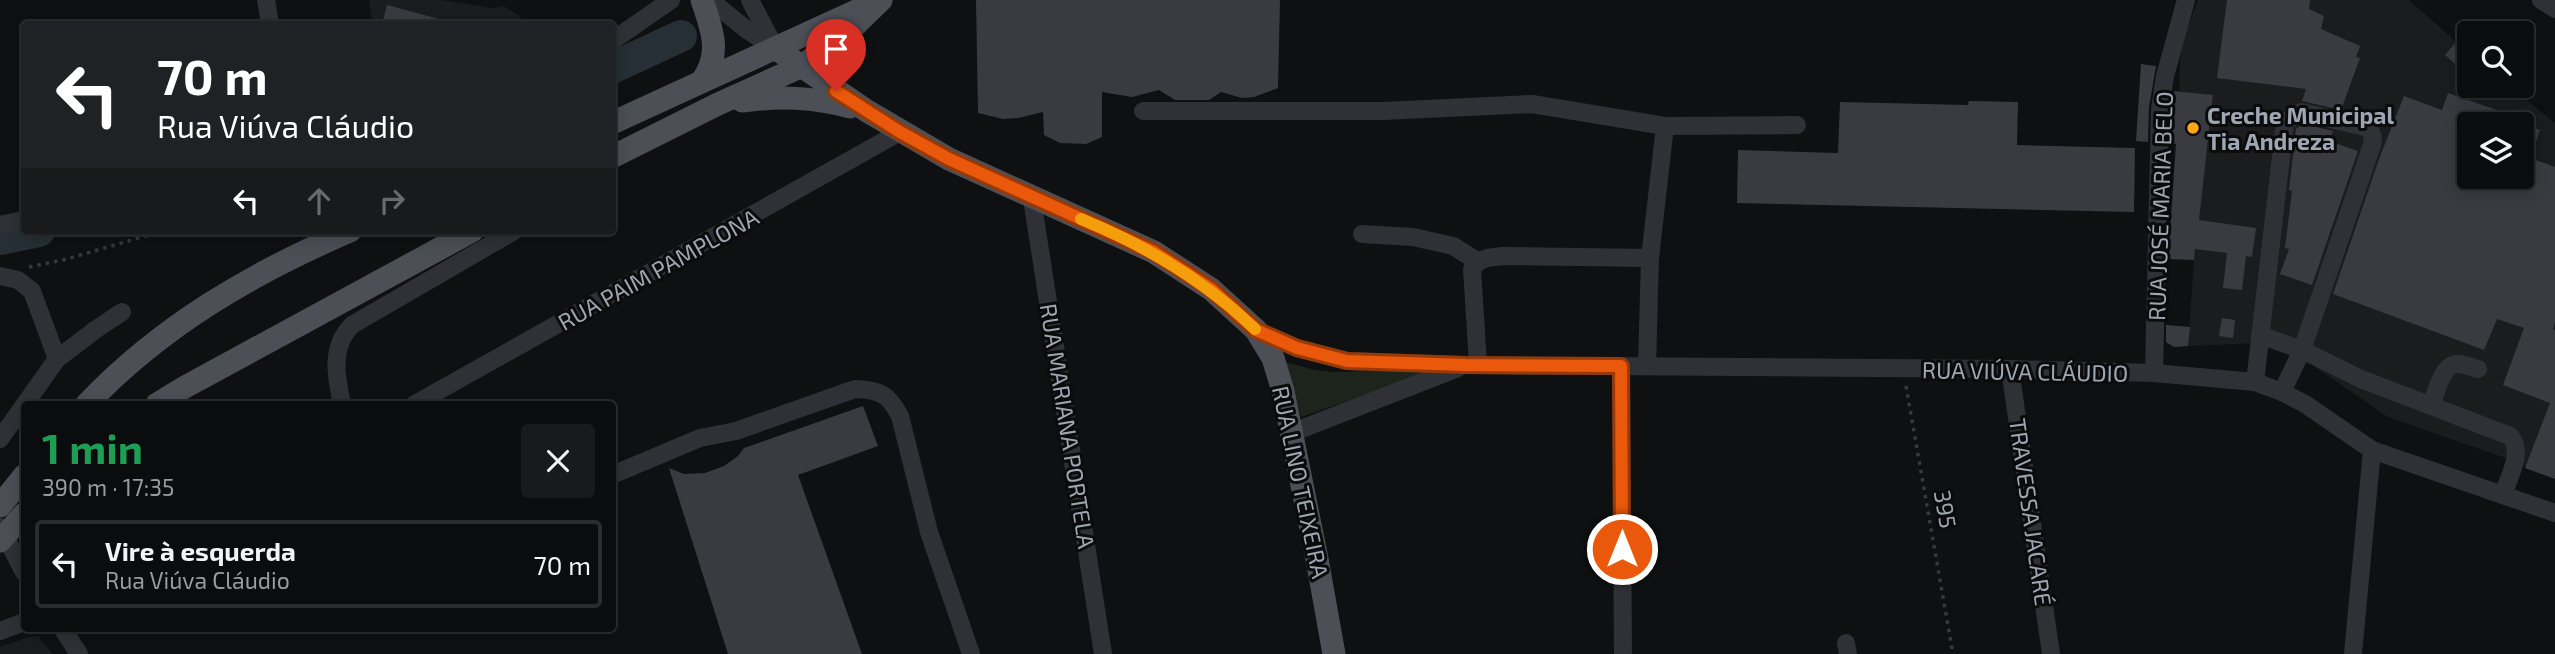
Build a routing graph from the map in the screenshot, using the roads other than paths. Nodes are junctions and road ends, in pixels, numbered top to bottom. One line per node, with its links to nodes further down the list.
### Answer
1 (266, 0): 10 (street)
2 (671, 0): 11 (street)
3 (702, 0): 14 (main road)
4 (710, 0): 12 (street)
5 (750, 0): 12 (street)
6 (881, 0): 12 (main road); 13 (main road)
7 (2186, 0): 43 (street, RUA JOSÉ MARIA BELO)
8 (2541, 0): 9 (street)
9 (2555, 9)
10 (270, 21)
11 (616, 38)
12 (775, 48): 13 (main road, RUA LINO TEIXEIRA); 14 (main road)
13 (800, 67): 15 (main road); 16 (main road, RUA LINO TEIXEIRA)
14 (702, 81): 18 (main road)
15 (718, 104): 16 (main road); 22 (main road)
16 (867, 111): 21 (main road, RUA LINO TEIXEIRA)
17 (1143, 111): 20 (street)
18 (616, 121)
19 (1797, 125): 20 (street)
20 (1665, 126): 30 (street)
21 (900, 132): 23 (main road, RUA LINO TEIXEIRA); 50 (street, RUA PAIM PAMPLONA)
22 (616, 155)
23 (1032, 199): 34 (main road, RUA LINO TEIXEIRA); 70 (street, RUA MARIANA PORTELA)
24 (21, 221): 25 (street)
25 (0, 225)
26 (1362, 234): 31 (street)
27 (341, 235): 47 (main road)
28 (465, 235): 48 (main road)
29 (507, 235): 49 (street)
30 (1650, 258): 31 (street); 40 (street)
31 (1477, 261): 38 (street)
32 (0, 276): 37 (street)
33 (122, 312): 37 (street)
34 (1256, 330): 38 (street, RUA VIÚVA CLÁUDIO); 53 (main road, RUA LINO TEIXEIRA)
35 (2260, 335): 36 (street); 36 (street); 44 (street)
36 (2302, 349): 45 (street); 51 (street)
37 (57, 359): 46 (street)
38 (1471, 364): 39 (street, RUA VIÚVA CLÁUDIO); 53 (street)
39 (1621, 366): 40 (street, RUA VIÚVA CLÁUDIO); 72 (street)
40 (1647, 366): 41 (street, RUA VIÚVA CLÁUDIO)
41 (2010, 369): 43 (street, RUA VIÚVA CLÁUDIO); 73 (street, TRAVESSA JACARÉ)
42 (2478, 369): 51 (street)
43 (2154, 373): 44 (street, RUA VIÚVA CLÁUDIO)
44 (2255, 382): 45 (street, RUA VIÚVA CLÁUDIO)
45 (2282, 392): 55 (street, RUA VIÚVA CLÁUDIO)
46 (27, 401)
47 (90, 401)
48 (163, 401)
49 (341, 401)
50 (420, 401)
51 (2431, 405): 58 (street)
52 (21, 410): 54 (street)
53 (1292, 433): 71 (main road, RUA LINO TEIXEIRA)
54 (0, 439)
55 (2372, 450): 58 (street, RUA VIÚVA CLÁUDIO); 74 (street)
56 (616, 473): 69 (street)
57 (21, 480): 59 (main road)
58 (2503, 495): 60 (street, RUA VIÚVA CLÁUDIO)
59 (0, 506)
60 (2555, 513)
61 (21, 517): 63 (main road, bridge)
62 (0, 527): 64 (street)
63 (0, 541)
64 (21, 566)
65 (21, 623): 66 (street)
66 (0, 631)
67 (65, 632): 68 (street)
68 (79, 654)
69 (971, 654)
70 (1103, 654)
71 (1334, 654)
72 (1623, 654)
73 (2051, 654)
74 (2353, 654)

